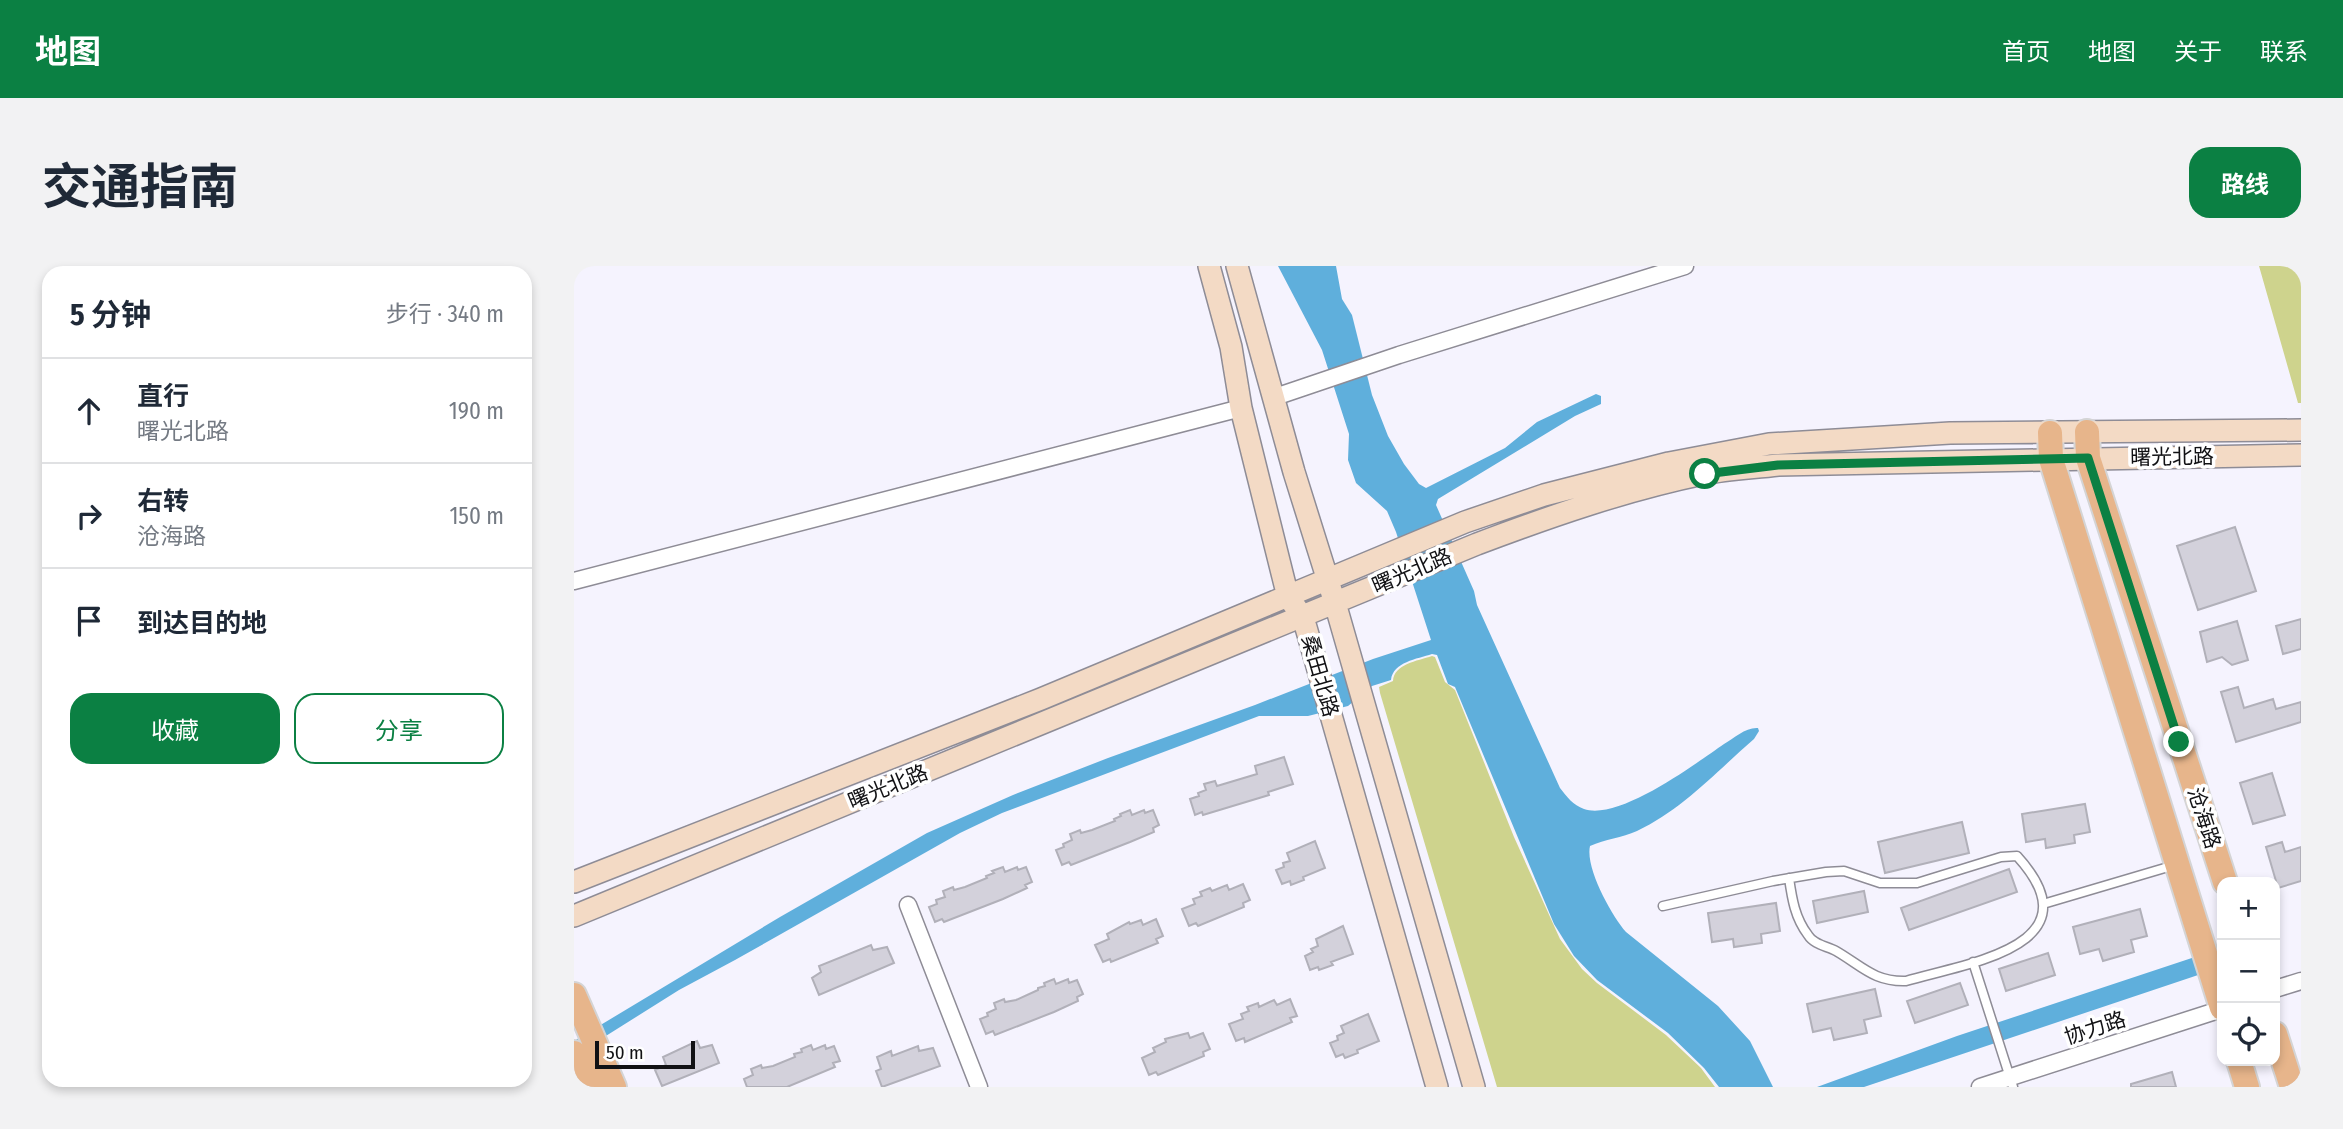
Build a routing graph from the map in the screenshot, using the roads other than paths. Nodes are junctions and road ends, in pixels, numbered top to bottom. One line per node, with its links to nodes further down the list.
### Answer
1 (1209, 266): 5 (main road, 桑田北路)
2 (1237, 266): 4 (main road, 桑田北路)
3 (1685, 266): 4 (street)
4 (1275, 397): 13 (main road, 桑田北路)
5 (1241, 408): 12 (street); 14 (main road, 桑田北路)
6 (2301, 430): 7 (main road, 曙光北路)
7 (2087, 432): 8 (main road, 曙光北路); 10 (main road, 沧海路)
8 (2050, 433): 11 (main road); 13 (main road, 曙光北路)
9 (2301, 455): 10 (main road, 曙光北路)
10 (2088, 458): 11 (main road, 曙光北路); 18 (main road, 沧海路)
11 (2051, 459): 15 (main road, 曙光北路); 17 (main road)
12 (574, 581)
13 (1328, 581): 14 (main road, 曙光北路); 15 (main road, 桑田北路)
14 (1288, 597): 16 (main road, 桑田北路); 20 (main road, 曙光北路)
15 (1335, 603): 16 (main road, 曙光北路); 38 (main road, 桑田北路)
16 (1303, 617): 24 (main road, 曙光北路); 37 (main road, 桑田北路)
17 (2178, 864): 21 (lane); 28 (main road)
18 (2223, 877)
19 (1789, 878): 21 (lane); 23 (lane); 25 (lane)
20 (574, 882)
21 (2043, 904): 25 (lane)
22 (908, 905): 36 (street)
23 (1663, 906)
24 (574, 916)
25 (1973, 962): 35 (lane)
26 (2301, 981): 27 (street)
27 (2280, 987)
28 (2220, 1003)
29 (579, 1006): 34 (main road)
30 (2217, 1011): 35 (street, 协力路)
31 (2280, 1050): 41 (main road)
32 (574, 1053): 34 (main road)
33 (2241, 1066): 40 (main road)
34 (603, 1082)
35 (2011, 1082): 39 (street, 协力路)
36 (979, 1087)
37 (1437, 1087)
38 (1474, 1087)
39 (1980, 1087)
40 (2247, 1087)
41 (2292, 1087)

